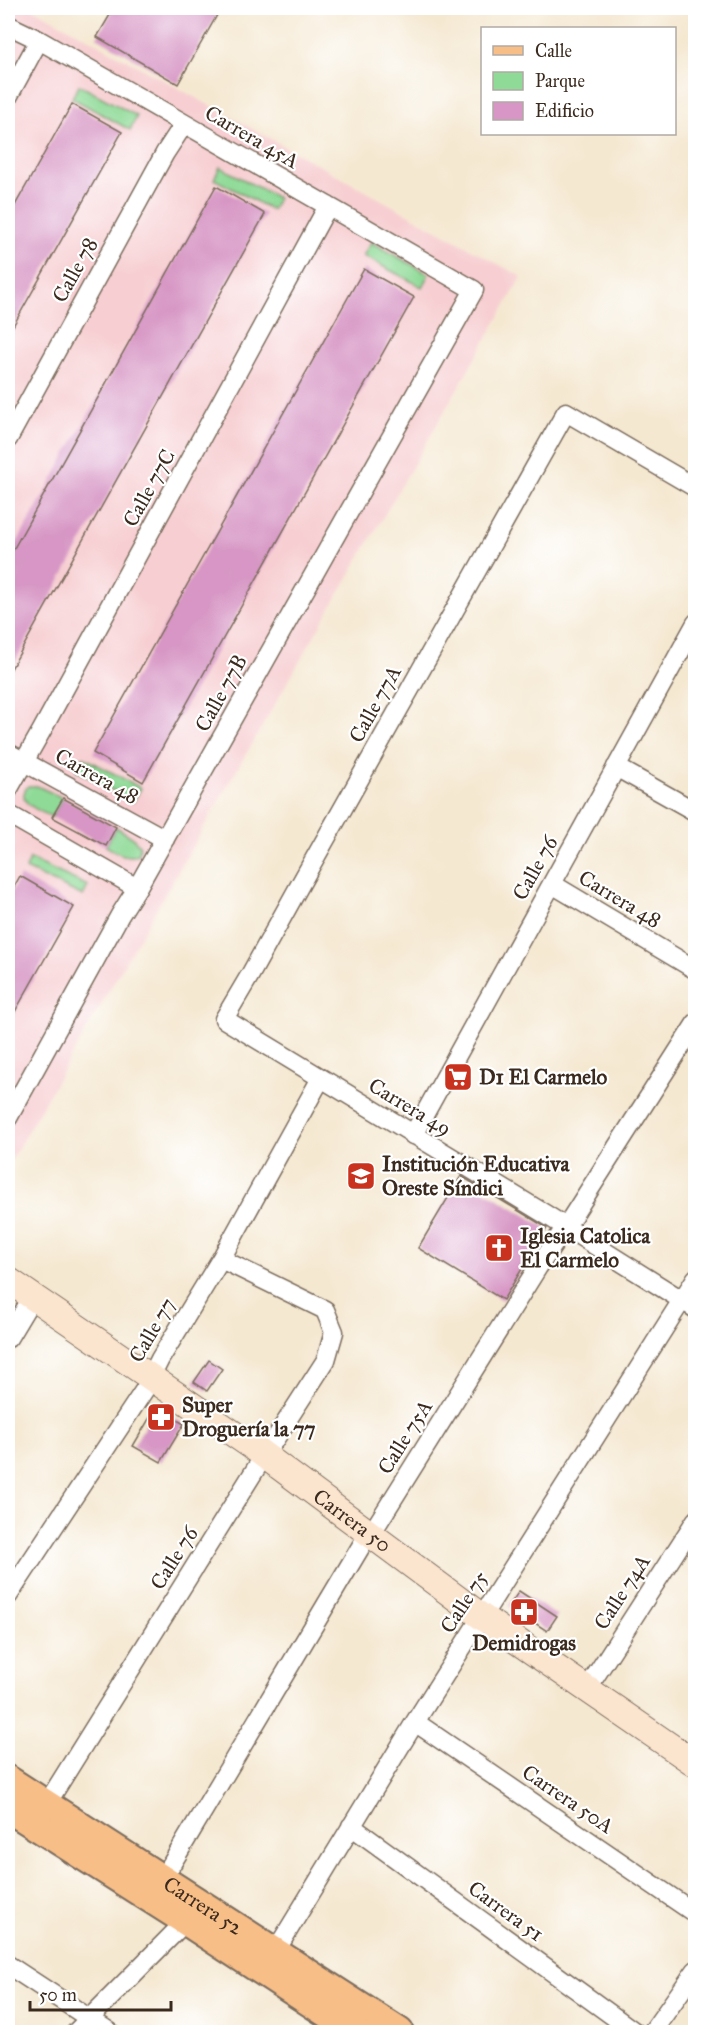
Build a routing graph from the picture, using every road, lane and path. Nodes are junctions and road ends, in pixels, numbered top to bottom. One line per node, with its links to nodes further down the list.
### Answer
1 (8, 25): 2 (street, Carrera 45A)
2 (39, 40): 3 (street); 4 (street, Carrera 45A)
3 (8, 97)
4 (184, 124): 5 (street, Carrera 45A); 7 (street, Calle 78)
5 (328, 206): 6 (street, Carrera 45A); 11 (street, Calle 77C)
6 (474, 290): 16 (street, Calle 77B)
7 (8, 439)
8 (696, 488): 20 (street, Calle 77A)
9 (696, 622): 10 (street, Calle 76)
10 (689, 652): 12 (street, Calle 76)
11 (15, 757): 13 (street, Calle 77C); 16 (street, Carrera 48)
12 (616, 767): 14 (street); 17 (street, Calle 76)
13 (8, 790)
14 (696, 812)
15 (8, 814): 18 (street)
16 (165, 839): 18 (street, Calle 77B)
17 (552, 884): 19 (street, Carrera 48); 24 (street, Calle 76)
18 (137, 888): 23 (street, Calle 77B)
19 (696, 970)
20 (224, 1019): 22 (street, Carrera 49)
21 (696, 1023): 25 (street, Calle 75A)
22 (321, 1078): 24 (street, Carrera 49); 26 (street, Calle 77)
23 (8, 1118)
24 (413, 1135): 25 (street, Carrera 49)
25 (565, 1228): 30 (street, Carrera 49); 35 (street, Calle 75A)
26 (222, 1259): 32 (street, Calle 77); 33 (street, Calle 76)
27 (696, 1278): 30 (street, Calle 75)
28 (8, 1280): 29 (street, Carrera 50)
29 (32, 1298): 31 (street); 32 (street, Carrera 50)
30 (688, 1305): 37 (street, Calle 75)
31 (8, 1338)
32 (150, 1378): 33 (street, Carrera 50); 36 (street, Calle 77)
33 (264, 1456): 35 (street, Carrera 50); 42 (street, Calle 76)
34 (696, 1520): 38 (street, Calle 74A)
35 (370, 1534): 37 (street, Carrera 50); 45 (street, Calle 75A)
36 (8, 1596)
37 (482, 1617): 38 (street, Carrera 50); 39 (street, Calle 75)
38 (587, 1689): 40 (street, Carrera 50)
39 (415, 1722): 44 (street, Calle 75); 46 (street, Carrera 50A)
40 (696, 1764)
41 (8, 1780): 42 (main road, Carrera 52)
42 (46, 1805): 45 (main road, Carrera 52)
43 (8, 1808): 47 (main road, Carrera 52)
44 (351, 1826): 48 (street, Calle 75); 56 (street, Carrera 51)
45 (162, 1880): 48 (main road, Carrera 52)
46 (696, 1914)
47 (186, 1921): 51 (street); 54 (main road, Carrera 52)
48 (275, 1952): 55 (main road, Carrera 52)
49 (8, 1965): 51 (street)
50 (696, 1970): 57 (street)
51 (90, 2020): 52 (street); 53 (street)
52 (76, 2032)
53 (110, 2032)
54 (356, 2032)
55 (399, 2032)
56 (635, 2032)
57 (652, 2032)

